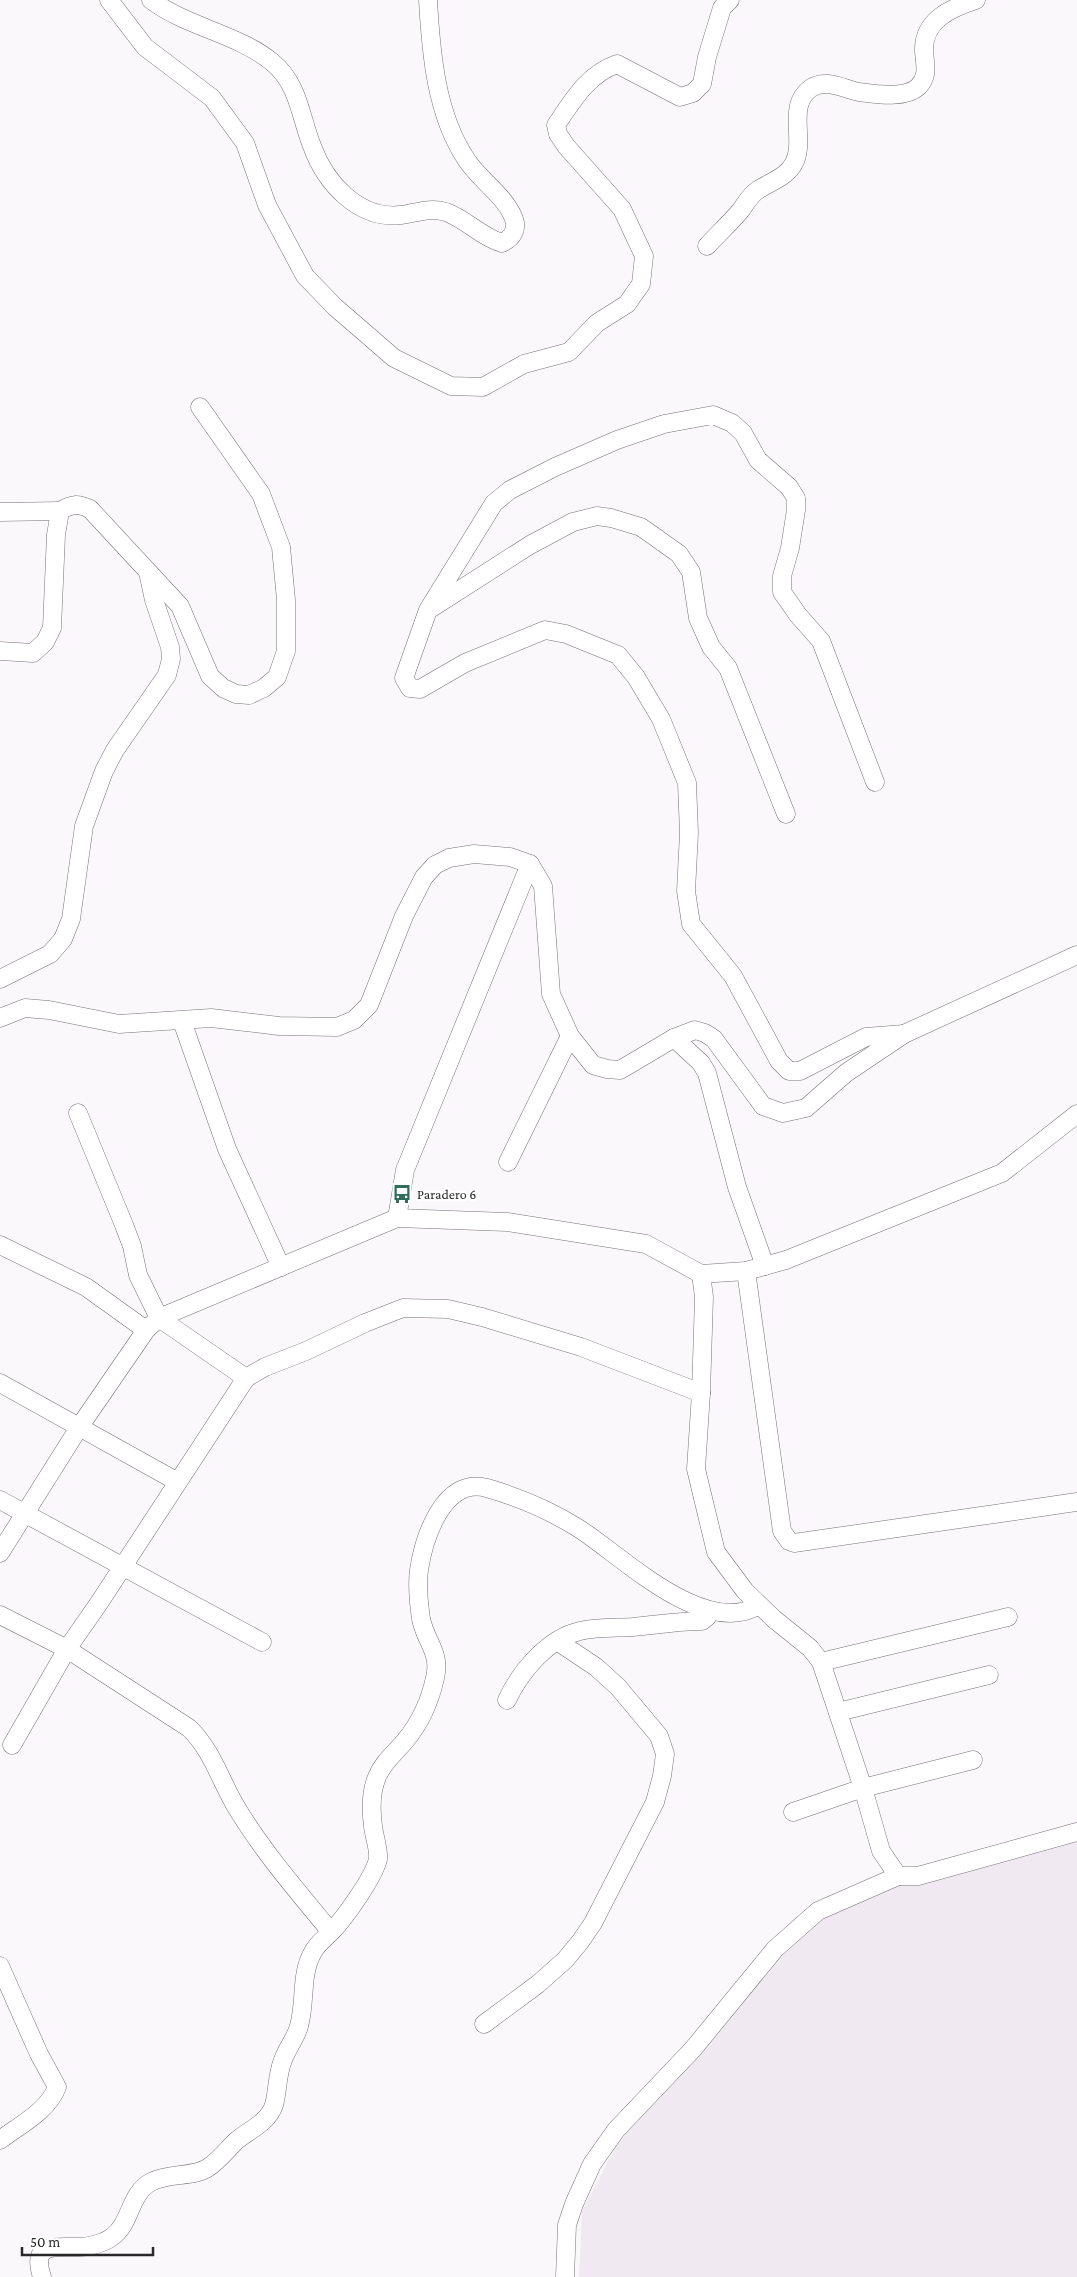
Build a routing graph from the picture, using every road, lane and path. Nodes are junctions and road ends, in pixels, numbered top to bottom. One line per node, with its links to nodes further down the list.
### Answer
1 (109, 0): 4 (street)
2 (151, 0): 3 (street)
3 (428, 0)
4 (730, 0)
5 (976, 0): 6 (street)
6 (707, 246)
7 (200, 407): 10 (street)
8 (60, 511): 9 (street); 10 (street); 12 (street)
9 (0, 512)
10 (148, 570): 17 (street)
11 (428, 610): 13 (street); 14 (street); 20 (street)
12 (0, 651)
13 (874, 782)
14 (786, 814)
15 (530, 864): 19 (street); 21 (street); 26 (street)
16 (1077, 955): 20 (street)
17 (0, 978)
18 (0, 1018): 19 (street)
19 (182, 1021): 28 (street)
20 (904, 1034): 22 (street)
21 (570, 1036): 22 (street); 25 (street)
22 (674, 1038): 29 (street)
23 (78, 1113): 32 (street)
24 (1077, 1114): 29 (street)
25 (508, 1162)
26 (397, 1218): 28 (street); 31 (street)
27 (0, 1245): 32 (street)
28 (281, 1266): 32 (street)
29 (765, 1266): 30 (street)
30 (746, 1271): 31 (street); 39 (street)
31 (701, 1274): 35 (street)
32 (152, 1324): 33 (street); 36 (street)
33 (246, 1378): 35 (street); 37 (street)
34 (0, 1383): 36 (street)
35 (701, 1393): 43 (street)
36 (80, 1426): 37 (street); 40 (street)
37 (178, 1482): 42 (street)
38 (0, 1500): 40 (street)
39 (1077, 1502)
40 (25, 1514): 41 (street); 42 (street)
41 (0, 1553)
42 (122, 1567): 48 (street); 49 (street)
43 (759, 1605): 44 (street); 50 (street)
44 (707, 1610): 47 (street); 60 (street)
45 (0, 1615): 49 (street)
46 (1008, 1617): 50 (street)
47 (557, 1641): 52 (street); 62 (street)
48 (262, 1642)
49 (67, 1649): 54 (street); 60 (street)
50 (820, 1662): 53 (street)
51 (989, 1675): 53 (street)
52 (506, 1700)
53 (838, 1712): 56 (street)
54 (12, 1745)
55 (974, 1760): 56 (street)
56 (863, 1788): 57 (street); 59 (street)
57 (793, 1812)
58 (1077, 1832): 59 (street)
59 (898, 1876): 65 (street)
60 (330, 1932): 64 (street)
61 (0, 1966): 63 (street)
62 (484, 2024)
63 (0, 2140)
64 (42, 2277)
65 (565, 2277)

